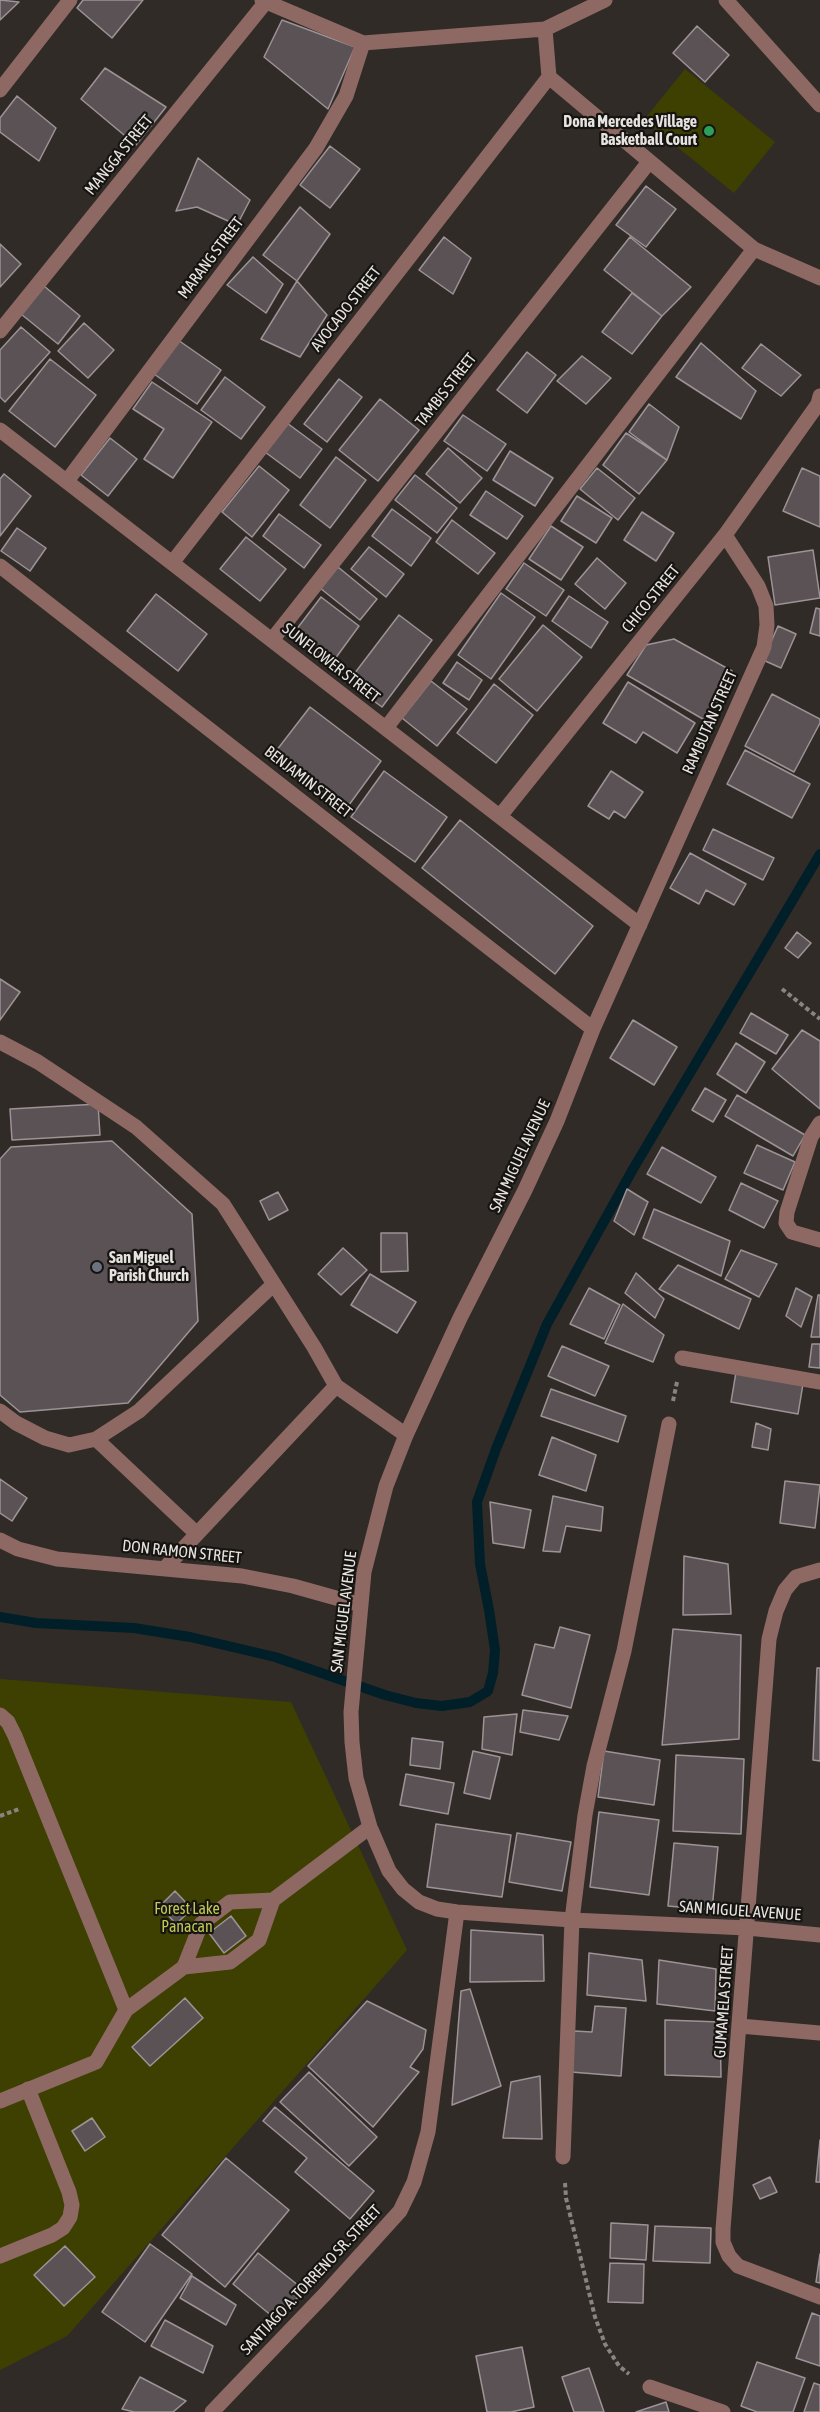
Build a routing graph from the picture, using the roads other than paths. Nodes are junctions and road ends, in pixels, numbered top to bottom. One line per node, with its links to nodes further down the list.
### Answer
1 (70, 0): 8 (street)
2 (605, 0): 5 (street)
3 (726, 0): 9 (street)
4 (264, 1): 6 (street); 13 (street, MANGGA STREET)
5 (545, 29): 6 (street); 7 (street)
6 (363, 44): 16 (street, MARANG STREET)
7 (549, 77): 10 (street); 18 (street, AVOCADO STREET)
8 (0, 90)
9 (820, 105)
10 (649, 162): 11 (street); 20 (street, TAMBIS STREET)
11 (754, 249): 12 (street); 21 (street)
12 (820, 278)
13 (0, 331)
14 (820, 396): 17 (street, CHICO STREET)
15 (0, 430): 16 (street, SUNFLOWER STREET)
16 (67, 482): 18 (street, SUNFLOWER STREET)
17 (725, 535): 22 (street, CHICO STREET); 23 (street, RAMBUTAN STREET)
18 (172, 563): 20 (street, SUNFLOWER STREET)
19 (0, 566): 24 (street, BENJAMIN STREET)
20 (272, 640): 21 (street, SUNFLOWER STREET)
21 (386, 728): 22 (street, SUNFLOWER STREET)
22 (500, 816): 23 (street, SUNFLOWER STREET)
23 (640, 925): 24 (street, SAN MIGUEL AVENUE)
24 (593, 1029): 34 (street, SAN MIGUEL AVENUE)
25 (0, 1042): 28 (street)
26 (820, 1124): 27 (street)
27 (820, 1240)
28 (274, 1284): 31 (street); 35 (street)
29 (682, 1358): 30 (street)
30 (820, 1382)
31 (336, 1386): 34 (street); 36 (street)
32 (0, 1411): 35 (street)
33 (669, 1424): 45 (street)
34 (406, 1436): 40 (street, SAN MIGUEL AVENUE)
35 (96, 1439): 36 (street)
36 (196, 1534): 38 (street)
37 (0, 1540): 38 (street, DON RAMON STREET)
38 (165, 1568): 40 (street, DON RAMON STREET)
39 (820, 1570): 46 (street, GUMAMELA STREET)
40 (361, 1605): 42 (street, SAN MIGUEL AVENUE)
41 (0, 1716): 49 (street)
42 (370, 1827): 43 (street); 44 (street, SAN MIGUEL AVENUE)
43 (273, 1900): 48 (street); 48 (street)
44 (457, 1912): 45 (street, SAN MIGUEL AVENUE); 58 (street, SANTIAGO A. TORRENO SR. STREET)
45 (572, 1920): 46 (street, SAN MIGUEL AVENUE); 54 (street)
46 (747, 1928): 47 (street, SAN MIGUEL AVENUE); 50 (street, GUMAMELA STREET)
47 (820, 1935)
48 (184, 1967): 49 (street)
49 (126, 2010): 52 (street)
50 (740, 2026): 51 (street); 56 (street, GUMAMELA STREET)
51 (820, 2033)
52 (28, 2089): 53 (street); 55 (street)
53 (0, 2101)
54 (563, 2157)
55 (0, 2256)
56 (820, 2296)
57 (650, 2386): 59 (street)
58 (212, 2412)
59 (723, 2412)

